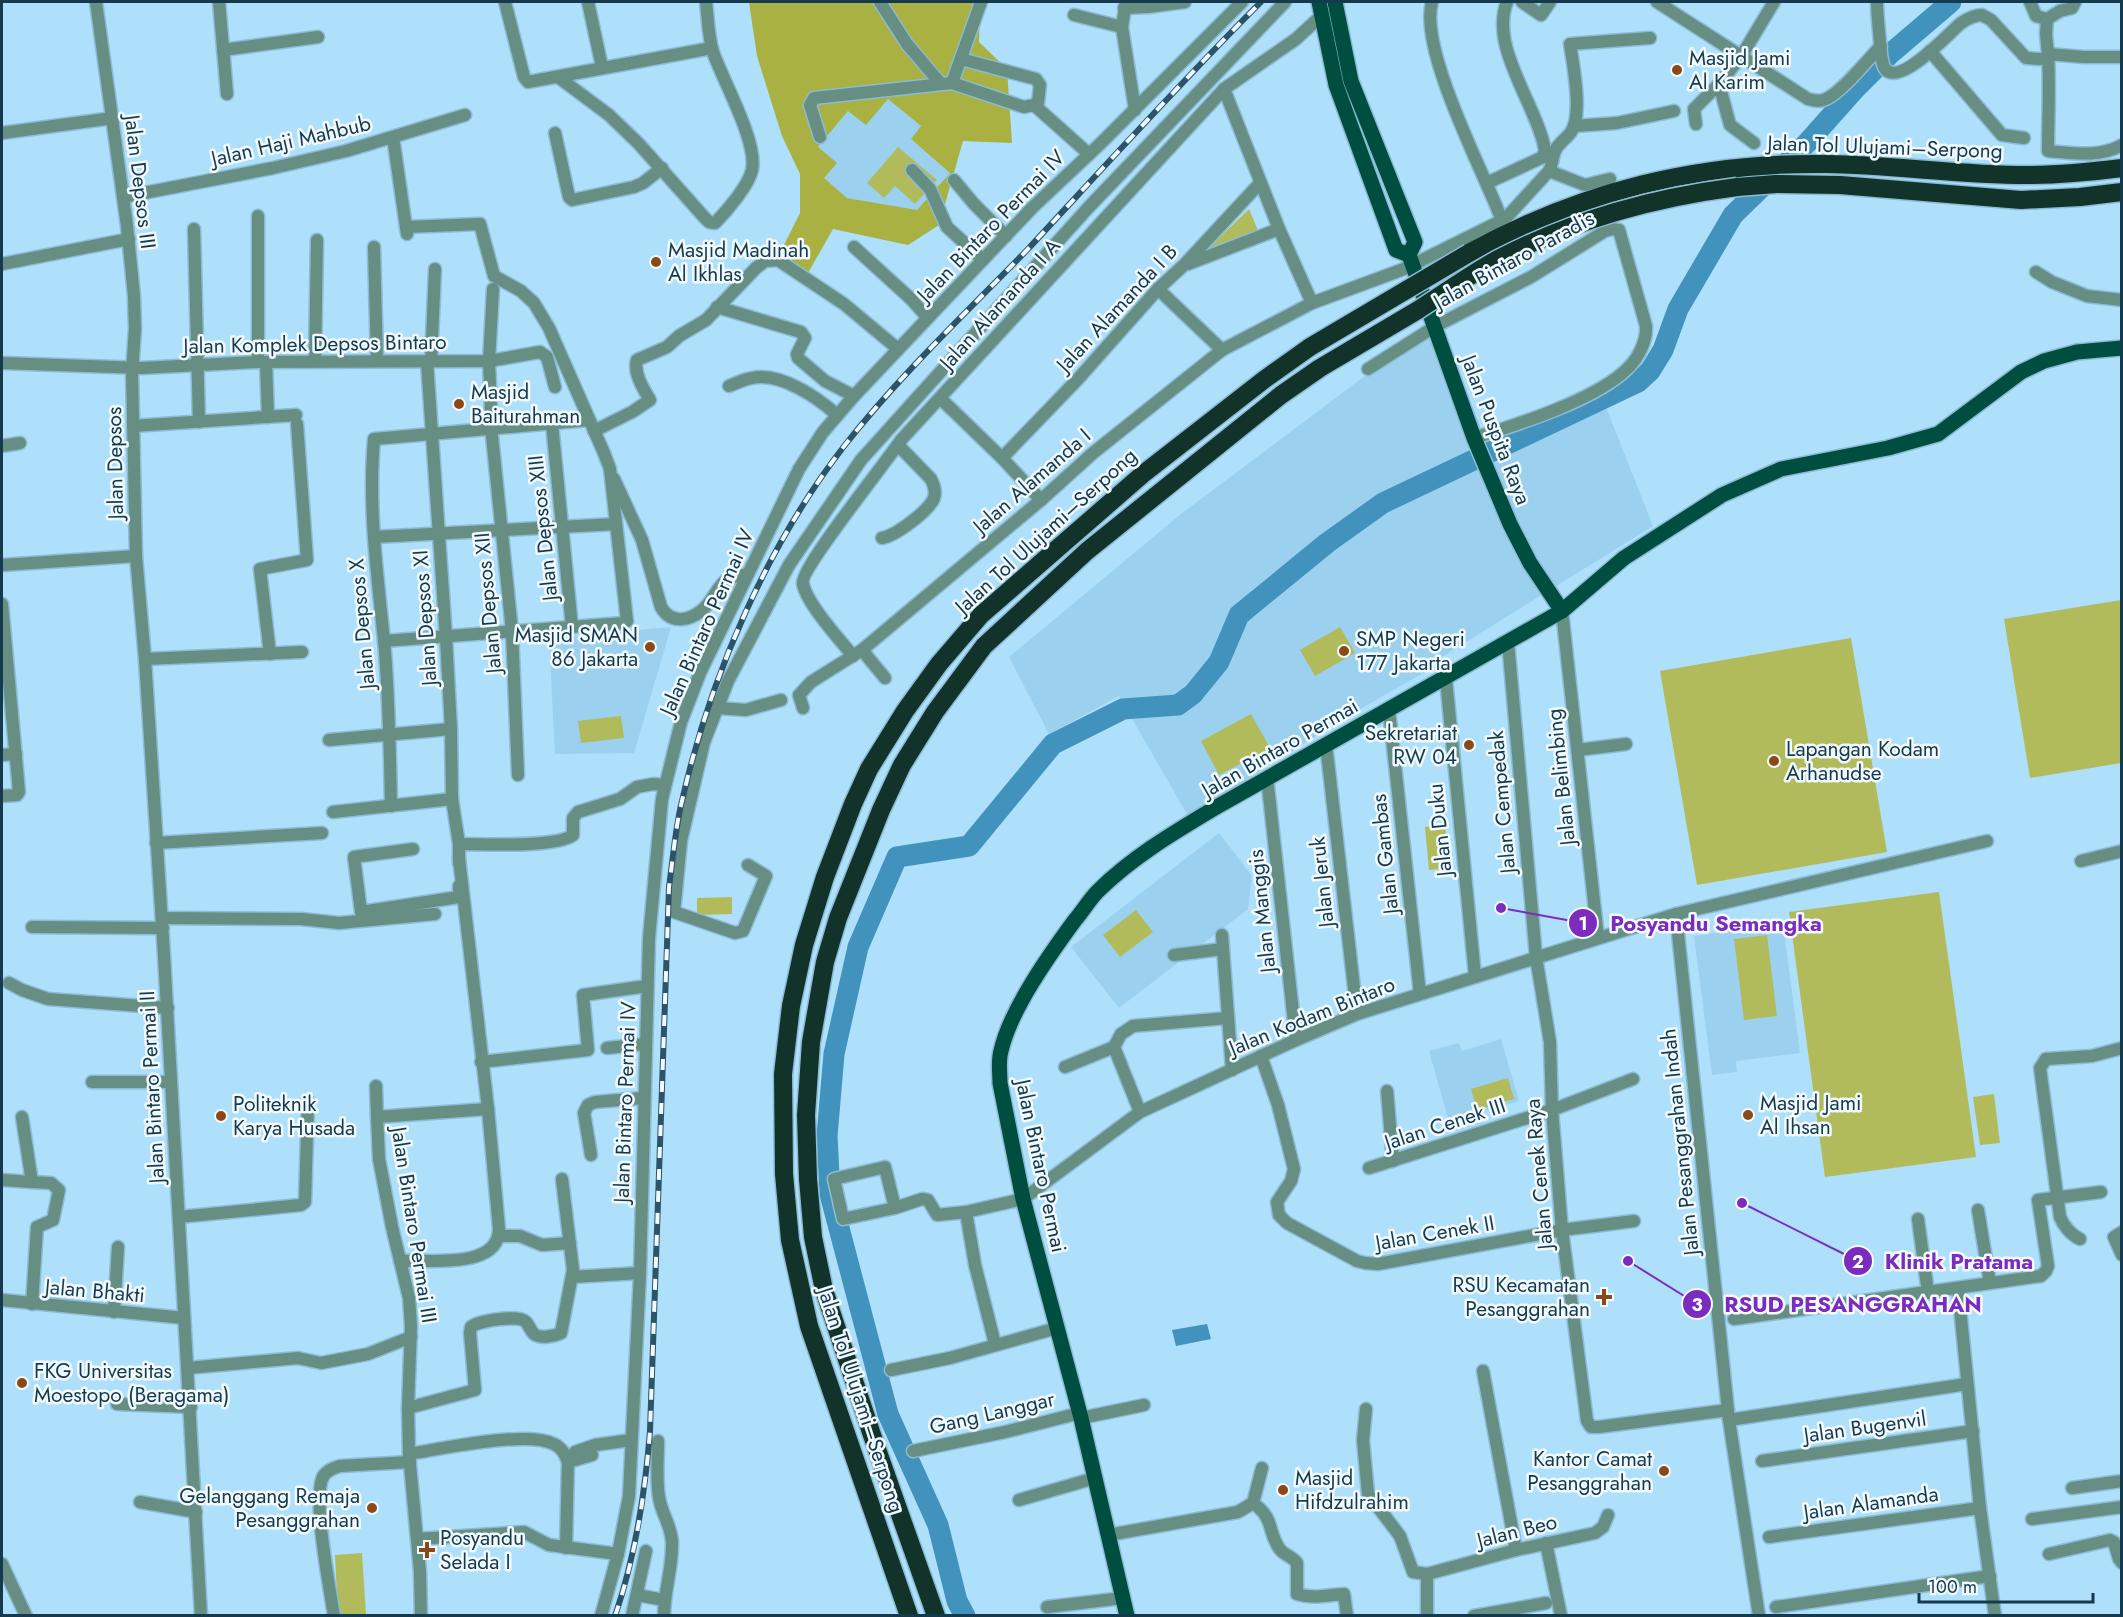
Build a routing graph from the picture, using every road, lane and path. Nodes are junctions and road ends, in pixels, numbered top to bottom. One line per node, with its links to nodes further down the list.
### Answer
1 (96, 2): 46 (street, Jalan Depsos III)
2 (219, 2): 30 (street)
3 (505, 2): 37 (street)
4 (588, 2): 36 (street)
5 (706, 2): 28 (street)
6 (880, 2): 38 (street)
7 (981, 2): 35 (street)
8 (1185, 2): 21 (street)
9 (1285, 2): 144 (street)
10 (1335, 2): 77 (main road)
11 (1432, 2): 64 (street)
12 (1507, 2): 64 (street)
13 (1522, 2): 14 (street)
14 (1550, 2)
15 (1660, 2): 32 (street)
16 (1774, 2): 32 (street)
17 (1877, 2): 29 (street)
18 (2030, 2): 24 (street)
19 (2075, 2): 24 (street)
20 (1235, 4): 43 (street, Jalan Bintaro Permai IV)
21 (1125, 5): 25 (street)
22 (1321, 6): 40 (street, Jalan Alamanda I A); 77 (main road)
23 (1074, 15): 25 (street)
24 (2048, 19): 33 (street)
25 (1122, 27): 43 (street)
26 (318, 37): 30 (street)
27 (1650, 38): 48 (street)
28 (712, 48): 36 (street); 57 (street)
29 (1881, 49): 31 (street); 32 (street)
30 (223, 50): 41 (street)
31 (1930, 51): 33 (street); 53 (street)
32 (1742, 55): 39 (street)
33 (2044, 57): 34 (street); 55 (street)
34 (2121, 57)
35 (961, 59): 38 (street); 42 (street)
36 (602, 68): 37 (street)
37 (558, 77): 57 (street)
38 (947, 83): 42 (street); 52 (street)
39 (1719, 84): 47 (street); 54 (street)
40 (1224, 89): 63 (street); 104 (street, Jalan Alamanda I A)
41 (227, 94)
42 (1034, 105): 56 (street)
43 (1135, 110): 56 (street, Jalan Bintaro Permai IV)
44 (1674, 111): 48 (street)
45 (465, 114): 51 (street, Jalan Haji Mahbub)
46 (113, 118): 49 (street); 66 (street, Jalan Depsos III)
47 (1696, 124)
48 (1574, 126): 60 (street, Jalan Alamanda I)
49 (2, 133)
50 (555, 133): 57 (street)
51 (393, 137): 66 (street, Jalan Haji Mahbub); 110 (street)
52 (820, 137)
53 (2024, 138)
54 (1754, 143)
55 (2121, 145)
56 (1089, 154): 71 (street, Jalan Bintaro Permai IV)
57 (662, 168)
58 (2121, 168): 301 (highway, Jalan Tol Ulujami–Serpong, bridge)
59 (912, 170): 76 (street)
60 (1549, 171): 61 (street); 77 (street, Jalan Alamanda I)
61 (1610, 179)
62 (954, 180): 71 (street)
63 (1260, 183): 69 (street); 79 (street, Jalan Alamanda I B)
64 (1487, 183): 67 (street)
65 (2121, 192): 302 (highway, Jalan Tol Ulujami–Serpong, bridge)
66 (123, 198): 72 (street, Jalan Depsos III)
67 (1499, 213)
68 (258, 216): 95 (street)
69 (1279, 229): 79 (street); 85 (street)
70 (194, 230): 98 (street)
71 (1006, 236): 76 (street, Jalan Bintaro Permai IV)
72 (129, 239): 78 (street); 99 (street, Jalan Depsos III)
73 (317, 240): 93 (street)
74 (374, 247): 92 (street)
75 (854, 247): 87 (street)
76 (983, 260): 87 (street, Jalan Bintaro Permai IV)
77 (1410, 260): 85 (street, Jalan Alamanda I); 88 (main road, Jalan Puspita Raya)
78 (2, 264)
79 (1184, 265): 82 (street, Jalan Alamanda I B)
80 (435, 269): 96 (street, Jalan Depsos XI)
81 (2036, 272): 84 (street)
82 (1158, 289): 91 (street); 117 (street, Jalan Alamanda I B)
83 (493, 290): 94 (street, Jalan Depsos XII)
84 (2121, 300)
85 (1312, 303): 91 (street, Jalan Alamanda I)
86 (717, 307): 90 (street); 103 (street); 110 (street)
87 (928, 318): 90 (street, Jalan Bintaro Permai IV)
88 (1434, 327): 100 (street); 113 (main road, Jalan Puspita Raya); 113 (street, Jalan Bintaro Paradis)
89 (2121, 348): 130 (main road, Jalan Bintaro Permai)
90 (898, 349): 103 (street, Jalan Bintaro Permai IV)
91 (1222, 350): 119 (street, Jalan Alamanda I)
92 (377, 360): 93 (street, Jalan Komplek Depsos Bintaro); 96 (street, Jalan Komplek Depsos Bintaro)
93 (315, 361): 95 (street, Jalan Komplek Depsos Bintaro)
94 (489, 361): 96 (street, Jalan Komplek Depsos Bintaro); 102 (street, Jalan Komplek Depsos Bintaro); 111 (street, Jalan Depsos XII)
95 (262, 362): 98 (street, Jalan Komplek Depsos Bintaro); 106 (street)
96 (429, 362): 112 (street, Jalan Depsos XI)
97 (2, 363): 99 (street, Jalan Komplek Depsos Bintaro)
98 (198, 364): 99 (street, Jalan Komplek Depsos Bintaro); 107 (street)
99 (137, 369): 109 (street, Jalan Depsos)
100 (1368, 369)
101 (729, 386): 105 (street)
102 (555, 387)
103 (854, 396): 105 (street, Jalan Bintaro Permai IV)
104 (940, 398): 115 (street, Jalan Alamanda I A); 117 (street)
105 (837, 415): 128 (street, Jalan Bintaro Permai IV)
106 (268, 417): 107 (street); 138 (street)
107 (199, 422): 109 (street)
108 (552, 424): 110 (street); 111 (street); 121 (street, Jalan Depsos XIII)
109 (133, 426): 126 (street, Jalan Depsos)
110 (591, 426): 118 (street)
111 (492, 429): 112 (street); 122 (street, Jalan Depsos XII)
112 (432, 435): 123 (street, Jalan Depsos XI); 124 (street, Jalan Depsos X)
113 (1475, 440): 130 (main road, Jalan Puspita Raya)
114 (20, 443): 116 (street)
115 (898, 445): 125 (street); 137 (street, Jalan Alamanda I A)
116 (2, 446)
117 (1002, 458): 119 (street)
118 (610, 470): 120 (street); 128 (street)
119 (1041, 500): 137 (street, Jalan Alamanda I)
120 (616, 524): 121 (street); 131 (street)
121 (562, 528): 122 (street); 131 (street, Jalan Depsos XIII)
122 (501, 530): 123 (street); 132 (street, Jalan Depsos XII)
123 (438, 533): 124 (street); 133 (street, Jalan Depsos XI)
124 (374, 537): 134 (street, Jalan Depsos X)
125 (882, 538)
126 (136, 556): 127 (street); 139 (street, Jalan Bintaro Permai II)
127 (2, 564)
128 (748, 574): 157 (street, Jalan Bintaro Permai IV)
129 (2, 604): 142 (street)
130 (1562, 611): 135 (main road, Jalan Bintaro Permai); 152 (street, Jalan Belimbing)
131 (572, 627): 132 (street)
132 (512, 631): 133 (street); 155 (street, Jalan Depsos XII)
133 (446, 637): 134 (street); 147 (street, Jalan Depsos XI)
134 (384, 641): 148 (street, Jalan Depsos X)
135 (1508, 642): 141 (main road, Jalan Bintaro Permai); 179 (street, Jalan Cempedak)
136 (302, 652): 138 (street)
137 (858, 653): 140 (street); 145 (street, Jalan Alamanda I)
138 (270, 654): 139 (street)
139 (145, 658): 164 (street, Jalan Bintaro Permai II)
140 (885, 678)
141 (1446, 679): 146 (main road, Jalan Bintaro Permai); 180 (street, Jalan Duku)
142 (5, 690): 153 (street)
143 (781, 700): 144 (street)
144 (717, 708): 170 (street)
145 (803, 708)
146 (1389, 710): 150 (main road, Jalan Bintaro Permai); 183 (street, Jalan Gambas)
147 (451, 729): 148 (street); 159 (street, Jalan Depsos XI)
148 (390, 735): 149 (street); 160 (street, Jalan Depsos X)
149 (329, 740)
150 (1326, 744): 156 (main road, Jalan Bintaro Permai); 185 (street, Jalan Jeruk)
151 (1626, 744): 152 (street)
152 (1578, 750): 176 (street, Jalan Belimbing)
153 (16, 754): 154 (street); 158 (street)
154 (2, 755)
155 (518, 775)
156 (1267, 777): 187 (street, Jalan Manggis); 216 (main road, Jalan Bintaro Permai)
157 (665, 785): 165 (street); 182 (street, Jalan Bintaro Permai IV)
158 (2, 796)
159 (452, 799): 160 (street); 165 (street, Jalan Depsos XI)
160 (391, 806): 161 (street)
161 (333, 812)
162 (322, 832): 164 (street)
163 (1987, 841): 172 (street, Jalan Kodam Bintaro)
164 (156, 843): 173 (street, Jalan Bintaro Permai II)
165 (459, 844): 168 (street, Jalan Depsos XI)
166 (413, 849): 168 (street)
167 (2121, 852): 169 (street)
168 (459, 858): 193 (street)
169 (2081, 861)
170 (748, 865)
171 (435, 914): 173 (street)
172 (1676, 914): 176 (street, Jalan Kodam Bintaro); 254 (street, Jalan Pesanggrahan Indah)
173 (162, 923): 174 (street); 184 (street, Jalan Bintaro Permai II)
174 (32, 927)
175 (1222, 935): 177 (street)
176 (1598, 938): 179 (street, Jalan Kodam Bintaro)
177 (1223, 949): 178 (street); 186 (street)
178 (1174, 955)
179 (1536, 957): 180 (street, Jalan Kodam Bintaro); 204 (street, Jalan Cenek Raya)
180 (1475, 976): 183 (street, Jalan Kodam Bintaro)
181 (9, 983): 184 (street)
182 (647, 986): 188 (street, Jalan Bintaro Permai IV); 193 (street)
183 (1420, 994): 185 (street, Jalan Kodam Bintaro)
184 (168, 1008): 198 (street, Jalan Bintaro Permai II)
185 (1357, 1014): 187 (street, Jalan Kodam Bintaro)
186 (1228, 1018): 189 (street); 195 (street)
187 (1296, 1040): 192 (street, Jalan Kodam Bintaro)
188 (645, 1044): 190 (street); 201 (street, Jalan Bintaro Permai IV)
189 (1114, 1047): 194 (street); 205 (street)
190 (607, 1048)
191 (2121, 1048): 215 (street)
192 (1262, 1056): 195 (street, Jalan Kodam Bintaro); 223 (street, Jalan Cenek II)
193 (481, 1062): 203 (street)
194 (1065, 1067)
195 (1232, 1070): 205 (street, Jalan Kodam Bintaro)
196 (1633, 1079): 204 (street, Jalan Cenek III)
197 (92, 1082): 198 (street)
198 (171, 1082): 220 (street, Jalan Bintaro Permai II)
199 (376, 1086): 207 (street)
200 (1387, 1091): 209 (street)
201 (643, 1098): 208 (street); 231 (street, Jalan Bintaro Permai IV)
202 (308, 1101): 220 (street)
203 (488, 1109): 207 (street, Jalan Bintaro Permai III); 225 (street)
204 (1552, 1110): 209 (street, Jalan Cenek III); 223 (street, Jalan Cenek Raya)
205 (1140, 1112): 216 (street, Jalan Kodam Bintaro)
206 (22, 1117): 213 (street)
207 (378, 1117): 230 (street, Jalan Bintaro Permai III)
208 (591, 1155)
209 (1393, 1161): 210 (street, Jalan Cenek III)
210 (1369, 1168)
211 (562, 1179): 227 (street)
212 (2, 1180): 213 (street)
213 (32, 1182): 237 (street)
214 (2101, 1192): 215 (street)
215 (2057, 1198): 226 (street); 233 (street)
216 (1023, 1199): 219 (street); 241 (main road, Jalan Bintaro Permai)
217 (896, 1208): 217 (street); 219 (street)
218 (1978, 1210): 233 (street)
219 (966, 1212): 243 (street)
220 (179, 1217): 239 (street, Jalan Bintaro Permai II)
221 (1918, 1219): 235 (street)
222 (1634, 1221): 223 (street, Jalan Cenek II)
223 (1562, 1230): 254 (street, Jalan Cenek Raya)
224 (2121, 1232): 229 (street)
225 (499, 1236): 227 (street); 230 (street)
226 (2080, 1239)
227 (570, 1243): 232 (street)
228 (118, 1246): 238 (street)
229 (2121, 1254)
230 (400, 1261): 242 (street, Jalan Bintaro Permai III)
231 (640, 1273): 232 (street); 256 (street, Jalan Bintaro Permai IV)
232 (572, 1277): 251 (street)
233 (1990, 1283): 234 (street)
234 (1958, 1288): 235 (street); 247 (street)
235 (1929, 1293): 240 (street)
236 (2, 1300): 237 (street, Jalan Bhakti)
237 (32, 1304): 238 (street, Jalan Bhakti)
238 (114, 1312): 239 (street, Jalan Bhakti)
239 (184, 1318): 244 (street, Jalan Bintaro Permai II)
240 (1734, 1319)
241 (1058, 1328): 243 (street); 253 (main road, Jalan Bintaro Permai)
242 (411, 1337): 244 (street); 251 (street, Jalan Bintaro Permai III)
243 (995, 1344): 245 (street)
244 (188, 1368): 250 (street, Jalan Bintaro Permai II)
245 (891, 1370)
246 (1483, 1371): 280 (street)
247 (1967, 1384): 254 (street); 255 (street)
248 (117, 1404): 250 (street)
249 (1144, 1405): 253 (street, Gang Langgar)
250 (191, 1407): 272 (street, Jalan Bintaro Permai II)
251 (408, 1408): 260 (street, Jalan Bintaro Permai III)
252 (1366, 1409): 286 (street, Jalan Beo)
253 (1080, 1415): 258 (street, Gang Langgar); 264 (main road, Jalan Bintaro Permai)
254 (1729, 1415): 308 (street, Jalan Pesanggrahan Indah)
255 (1973, 1431): 262 (street, Jalan Bugenvil); 271 (street)
256 (631, 1440): 261 (street); 282 (street, Jalan Bintaro Permai IV)
257 (658, 1441): 290 (street)
258 (914, 1451)
259 (592, 1455): 261 (street)
260 (409, 1458): 261 (street); 277 (street, Jalan Bintaro Permai III); 296 (street)
261 (567, 1459): 279 (street)
262 (1762, 1461)
263 (1262, 1468): 269 (street)
264 (1095, 1478): 267 (street); 275 (main road, Jalan Bintaro Permai)
265 (2121, 1481): 266 (street)
266 (2072, 1488)
267 (1019, 1500)
268 (140, 1502): 272 (street)
269 (1253, 1503): 275 (street); 304 (street)
270 (2121, 1507): 274 (street)
271 (1980, 1508): 276 (street, Jalan Alamanda); 287 (street)
272 (196, 1512): 295 (street, Jalan Bintaro Permai II)
273 (1608, 1515): 278 (street, Jalan Beo)
274 (2032, 1519)
275 (1108, 1535): 289 (main road, Jalan Bintaro Permai)
276 (1769, 1537)
277 (417, 1539): 279 (street); 297 (street, Jalan Bintaro Permai III)
278 (1546, 1544): 280 (street, Jalan Beo); 307 (street)
279 (566, 1548): 282 (street)
280 (1516, 1550): 286 (street, Jalan Beo)
281 (646, 1551): 288 (street)
282 (618, 1554): 298 (street, Jalan Bintaro Permai IV)
283 (2049, 1554): 284 (street)
284 (2121, 1563)
285 (2, 1564): 294 (street)
286 (1427, 1574): 305 (street)
287 (1990, 1576): 293 (street); 309 (street)
288 (637, 1595): 290 (street); 299 (street)
289 (1123, 1598): 292 (street); 303 (main road, Jalan Bintaro Permai)
290 (664, 1600): 300 (street)
291 (1546, 1603): 306 (street)
292 (1047, 1606)
293 (1776, 1607)
294 (26, 1616)
295 (201, 1616)
296 (334, 1616)
297 (422, 1616)
298 (601, 1616)
299 (632, 1616)
300 (664, 1616)
301 (909, 1616)
302 (936, 1616)
303 (1127, 1616)
304 (1347, 1616)
305 (1427, 1616)
306 (1474, 1616)
307 (1561, 1616)
308 (1759, 1616)
309 (1995, 1616)

